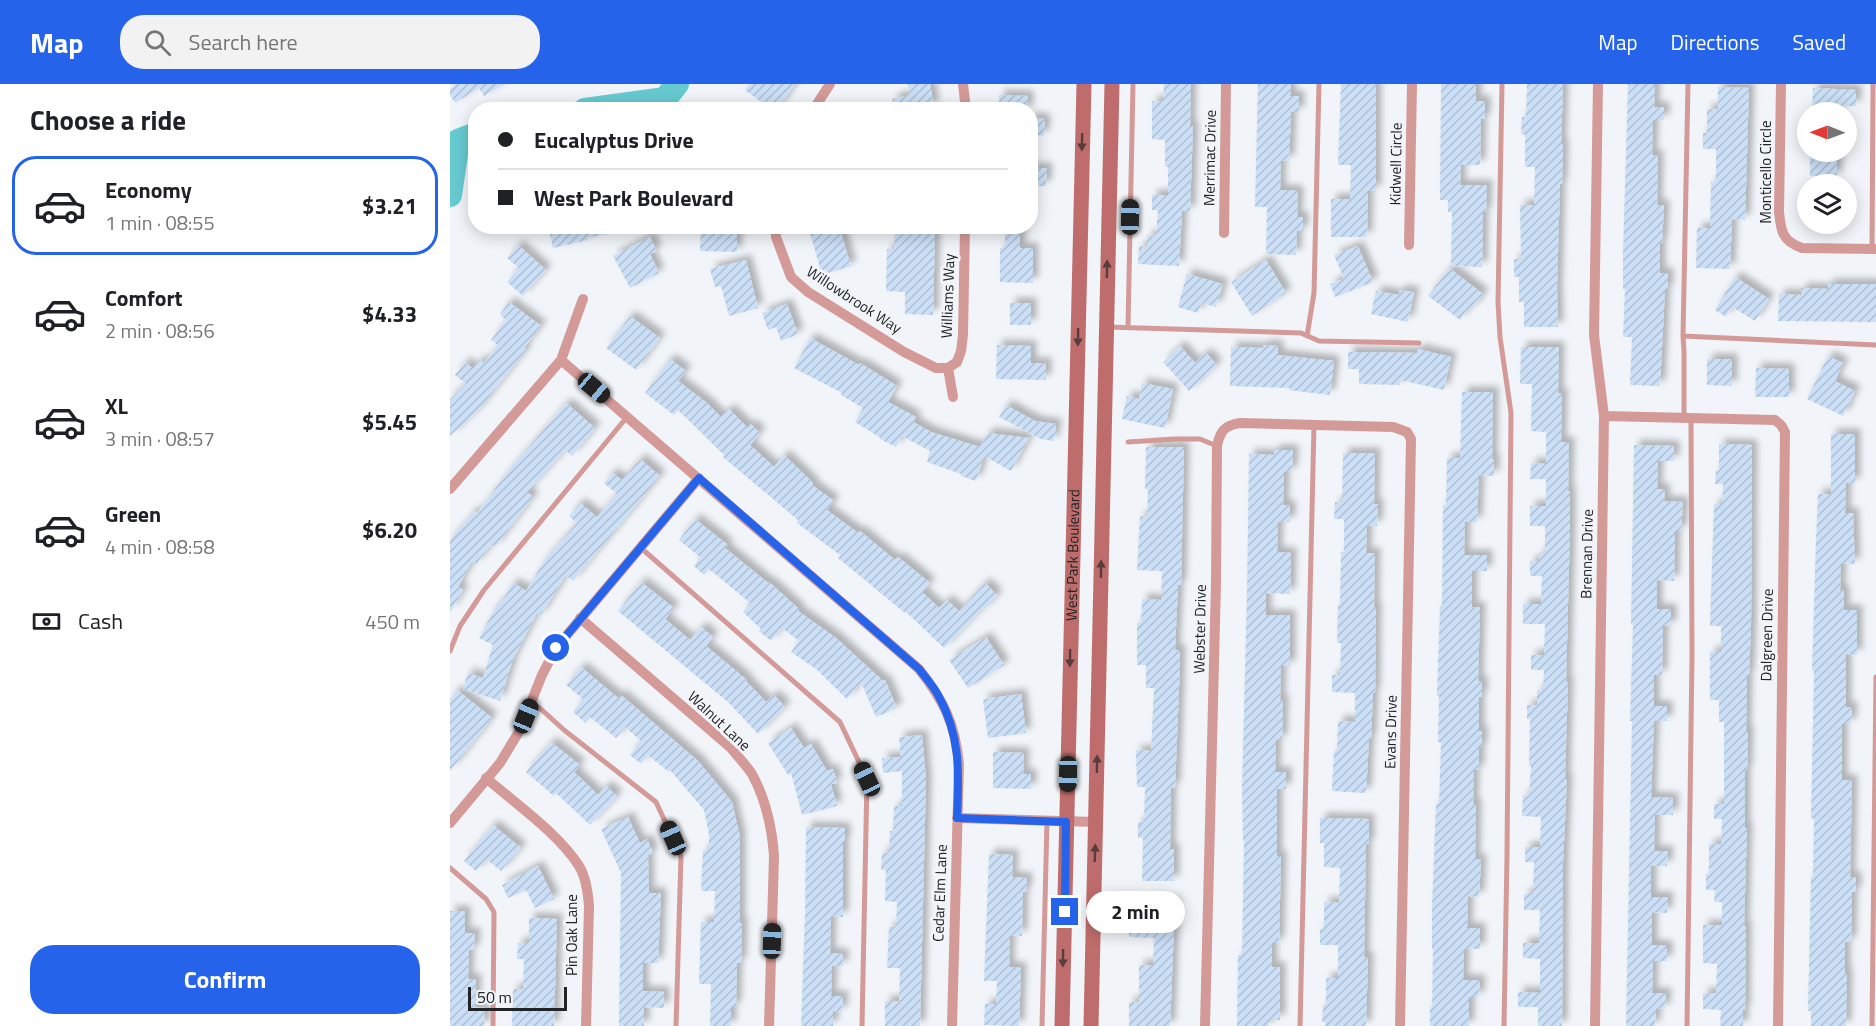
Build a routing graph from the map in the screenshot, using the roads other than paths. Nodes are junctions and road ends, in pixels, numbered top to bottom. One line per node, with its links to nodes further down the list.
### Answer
1 (830, 84): 14 (street)
2 (963, 84): 15 (street)
3 (1084, 84): 47 (main road, West Park Boulevard, one-way to 47)
4 (1112, 84): 22 (main road, West Park Boulevard, one-way to 4)
5 (1133, 84): 23 (lane)
6 (1226, 84): 16 (street, Merrimac Drive)
7 (1319, 84): 24 (lane)
8 (1412, 84): 19 (street, Kidwell Circle)
9 (1502, 84): 63 (lane)
10 (1598, 84): 31 (street, Brennan Drive)
11 (1688, 84): 25 (lane)
12 (1781, 84): 20 (street, Monticello Circle)
13 (1873, 84): 20 (lane)
14 (818, 102)
15 (965, 102)
16 (1224, 232)
17 (776, 234): 29 (street, Willowbrook Way)
18 (965, 234): 29 (street, Williams Way)
19 (1409, 245)
20 (1874, 249)
21 (583, 299): 28 (street)
22 (1106, 327): 23 (lane); 48 (main road, West Park Boulevard, one-way to 22)
23 (1128, 327): 24 (lane)
24 (1307, 336): 26 (lane)
25 (1683, 336): 27 (lane); 33 (lane)
26 (1419, 343)
27 (1876, 345)
28 (561, 360): 32 (street, Cedar Elm Lane); 38 (street)
29 (948, 368): 30 (street)
30 (953, 397)
31 (1604, 416): 33 (street, Dalgreen Drive); 64 (street, Brennan Drive)
32 (627, 417): 37 (street, Cedar Elm Lane); 41 (lane)
33 (1688, 418): 65 (lane); 66 (street, Dalgreen Drive)
34 (1314, 425): 36 (street); 61 (lane); 62 (street, Evans Drive)
35 (1128, 442): 36 (lane)
36 (1217, 446): 60 (street, Webster Drive)
37 (699, 478): 39 (street); 45 (street, Cedar Elm Lane)
38 (450, 489)
39 (640, 547): 40 (street); 55 (lane)
40 (580, 618): 43 (street); 54 (street, Walnut Lane)
41 (450, 651)
42 (1876, 677): 67 (lane)
43 (531, 702): 44 (street); 53 (lane)
44 (486, 778): 49 (street); 52 (street, Pin Oak Lane)
45 (957, 818): 46 (street); 56 (street, Cedar Elm Lane)
46 (1047, 820): 47 (street); 57 (lane)
47 (1066, 822): 48 (street); 58 (main road, West Park Boulevard, one-way to 58)
48 (1096, 822): 59 (main road, West Park Boulevard, one-way to 48)
49 (450, 824)
50 (450, 868): 51 (lane)
51 (493, 1026)
52 (586, 1026)
53 (676, 1026)
54 (769, 1026)
55 (861, 1026)
56 (952, 1026)
57 (1042, 1026)
58 (1062, 1026)
59 (1091, 1026)
60 (1205, 1026)
61 (1300, 1026)
62 (1400, 1026)
63 (1504, 1026)
64 (1595, 1026)
65 (1687, 1026)
66 (1778, 1026)
67 (1872, 1026)

